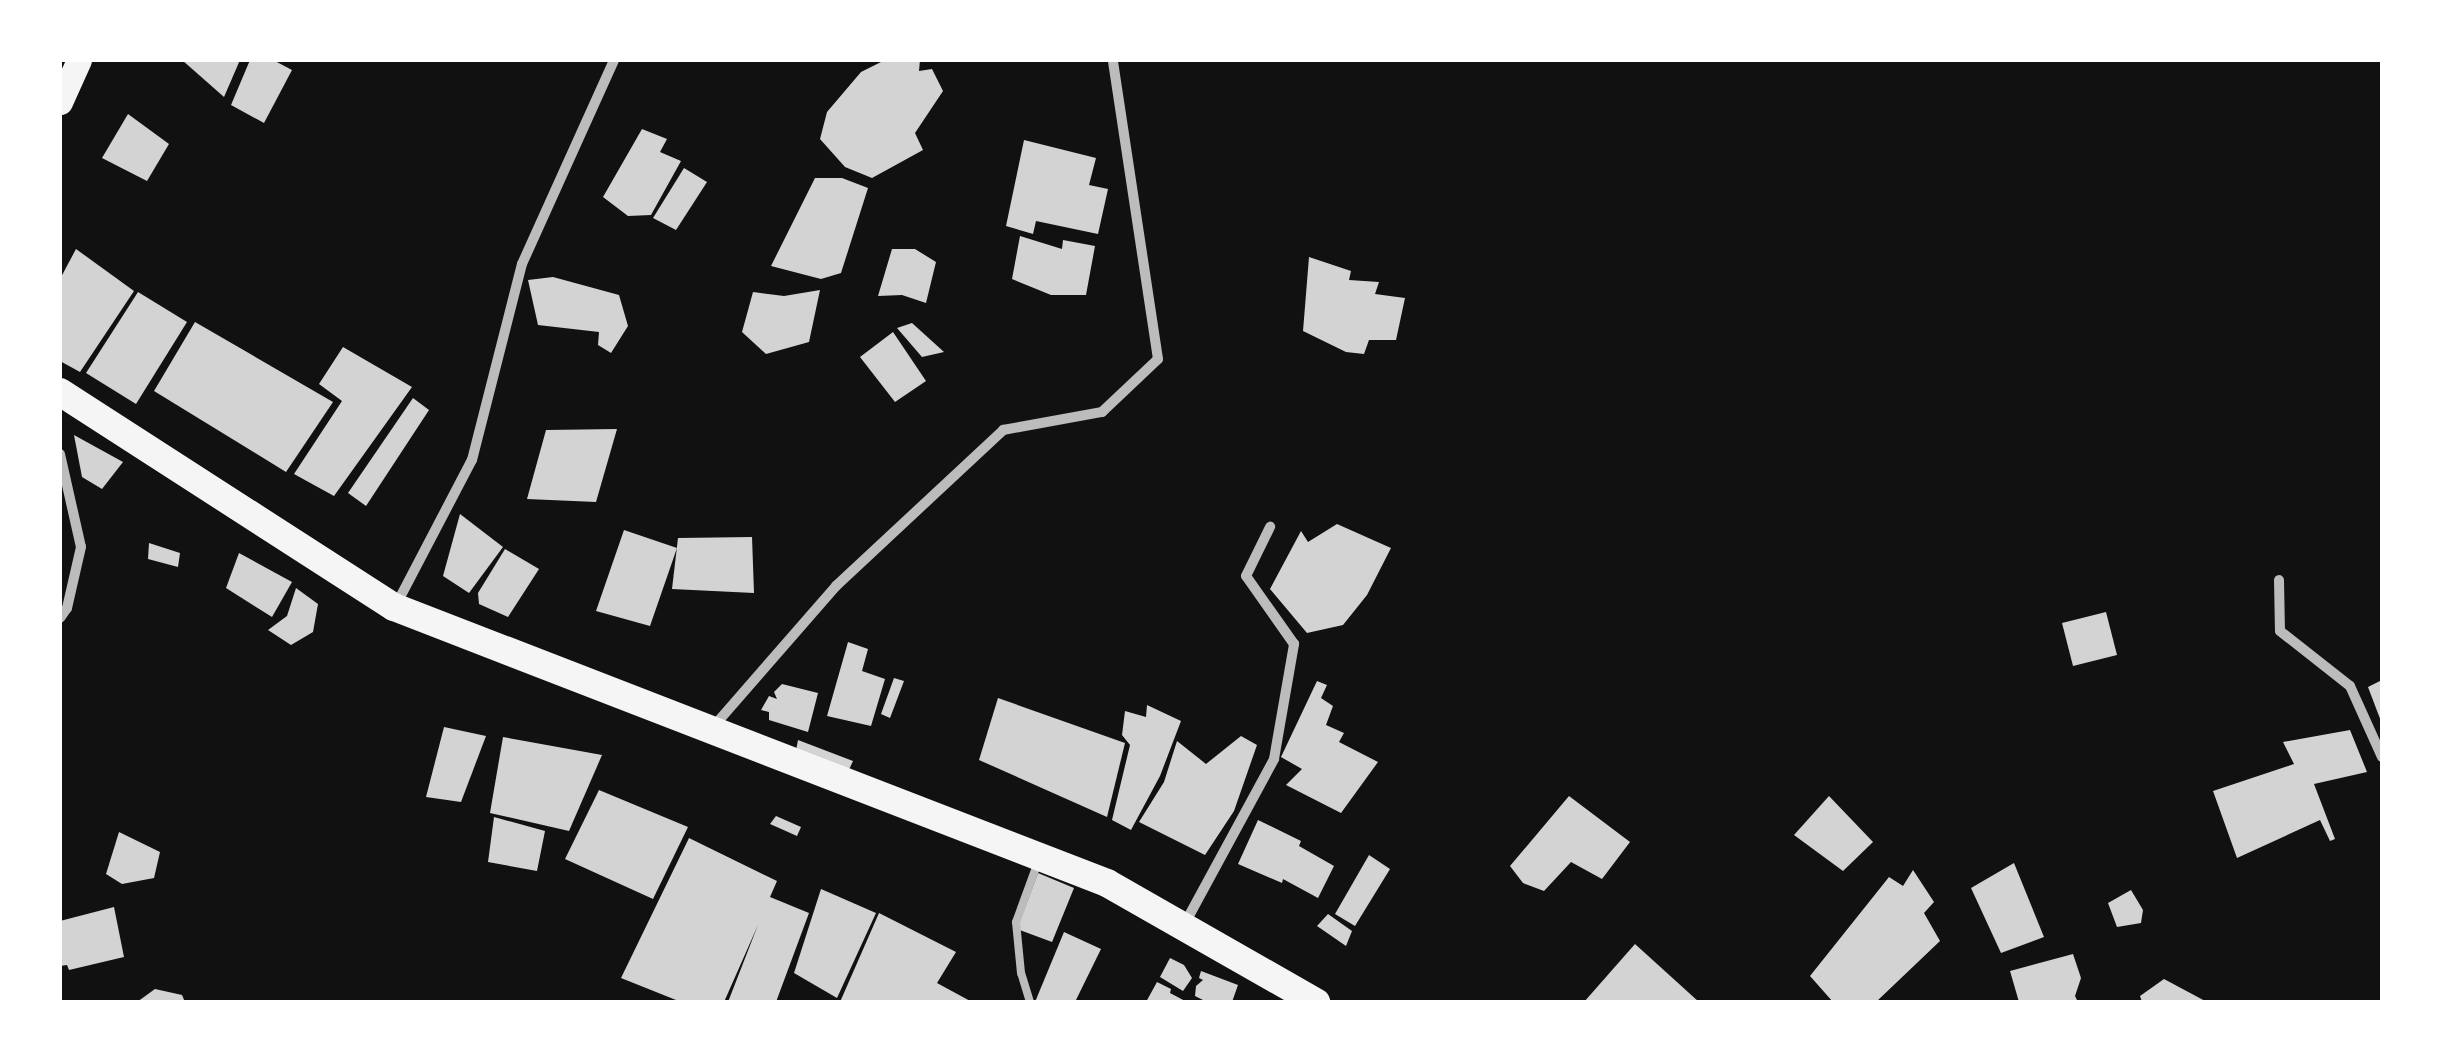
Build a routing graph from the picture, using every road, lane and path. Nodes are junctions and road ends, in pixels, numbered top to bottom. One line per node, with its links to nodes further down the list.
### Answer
1 (79, 60): 4 (main road)
2 (614, 60): 9 (street)
3 (1113, 60): 11 (street)
4 (60, 102)
5 (60, 392): 9 (highway)
6 (60, 454): 10 (street)
7 (1270, 527): 14 (street)
8 (2279, 580): 12 (street)
9 (394, 608): 11 (highway)
10 (60, 618)
11 (710, 730): 13 (highway)
12 (2382, 757)
13 (1040, 855): 14 (highway); 15 (lane)
14 (1184, 926): 16 (highway)
15 (1030, 1002)
16 (1316, 1002)

